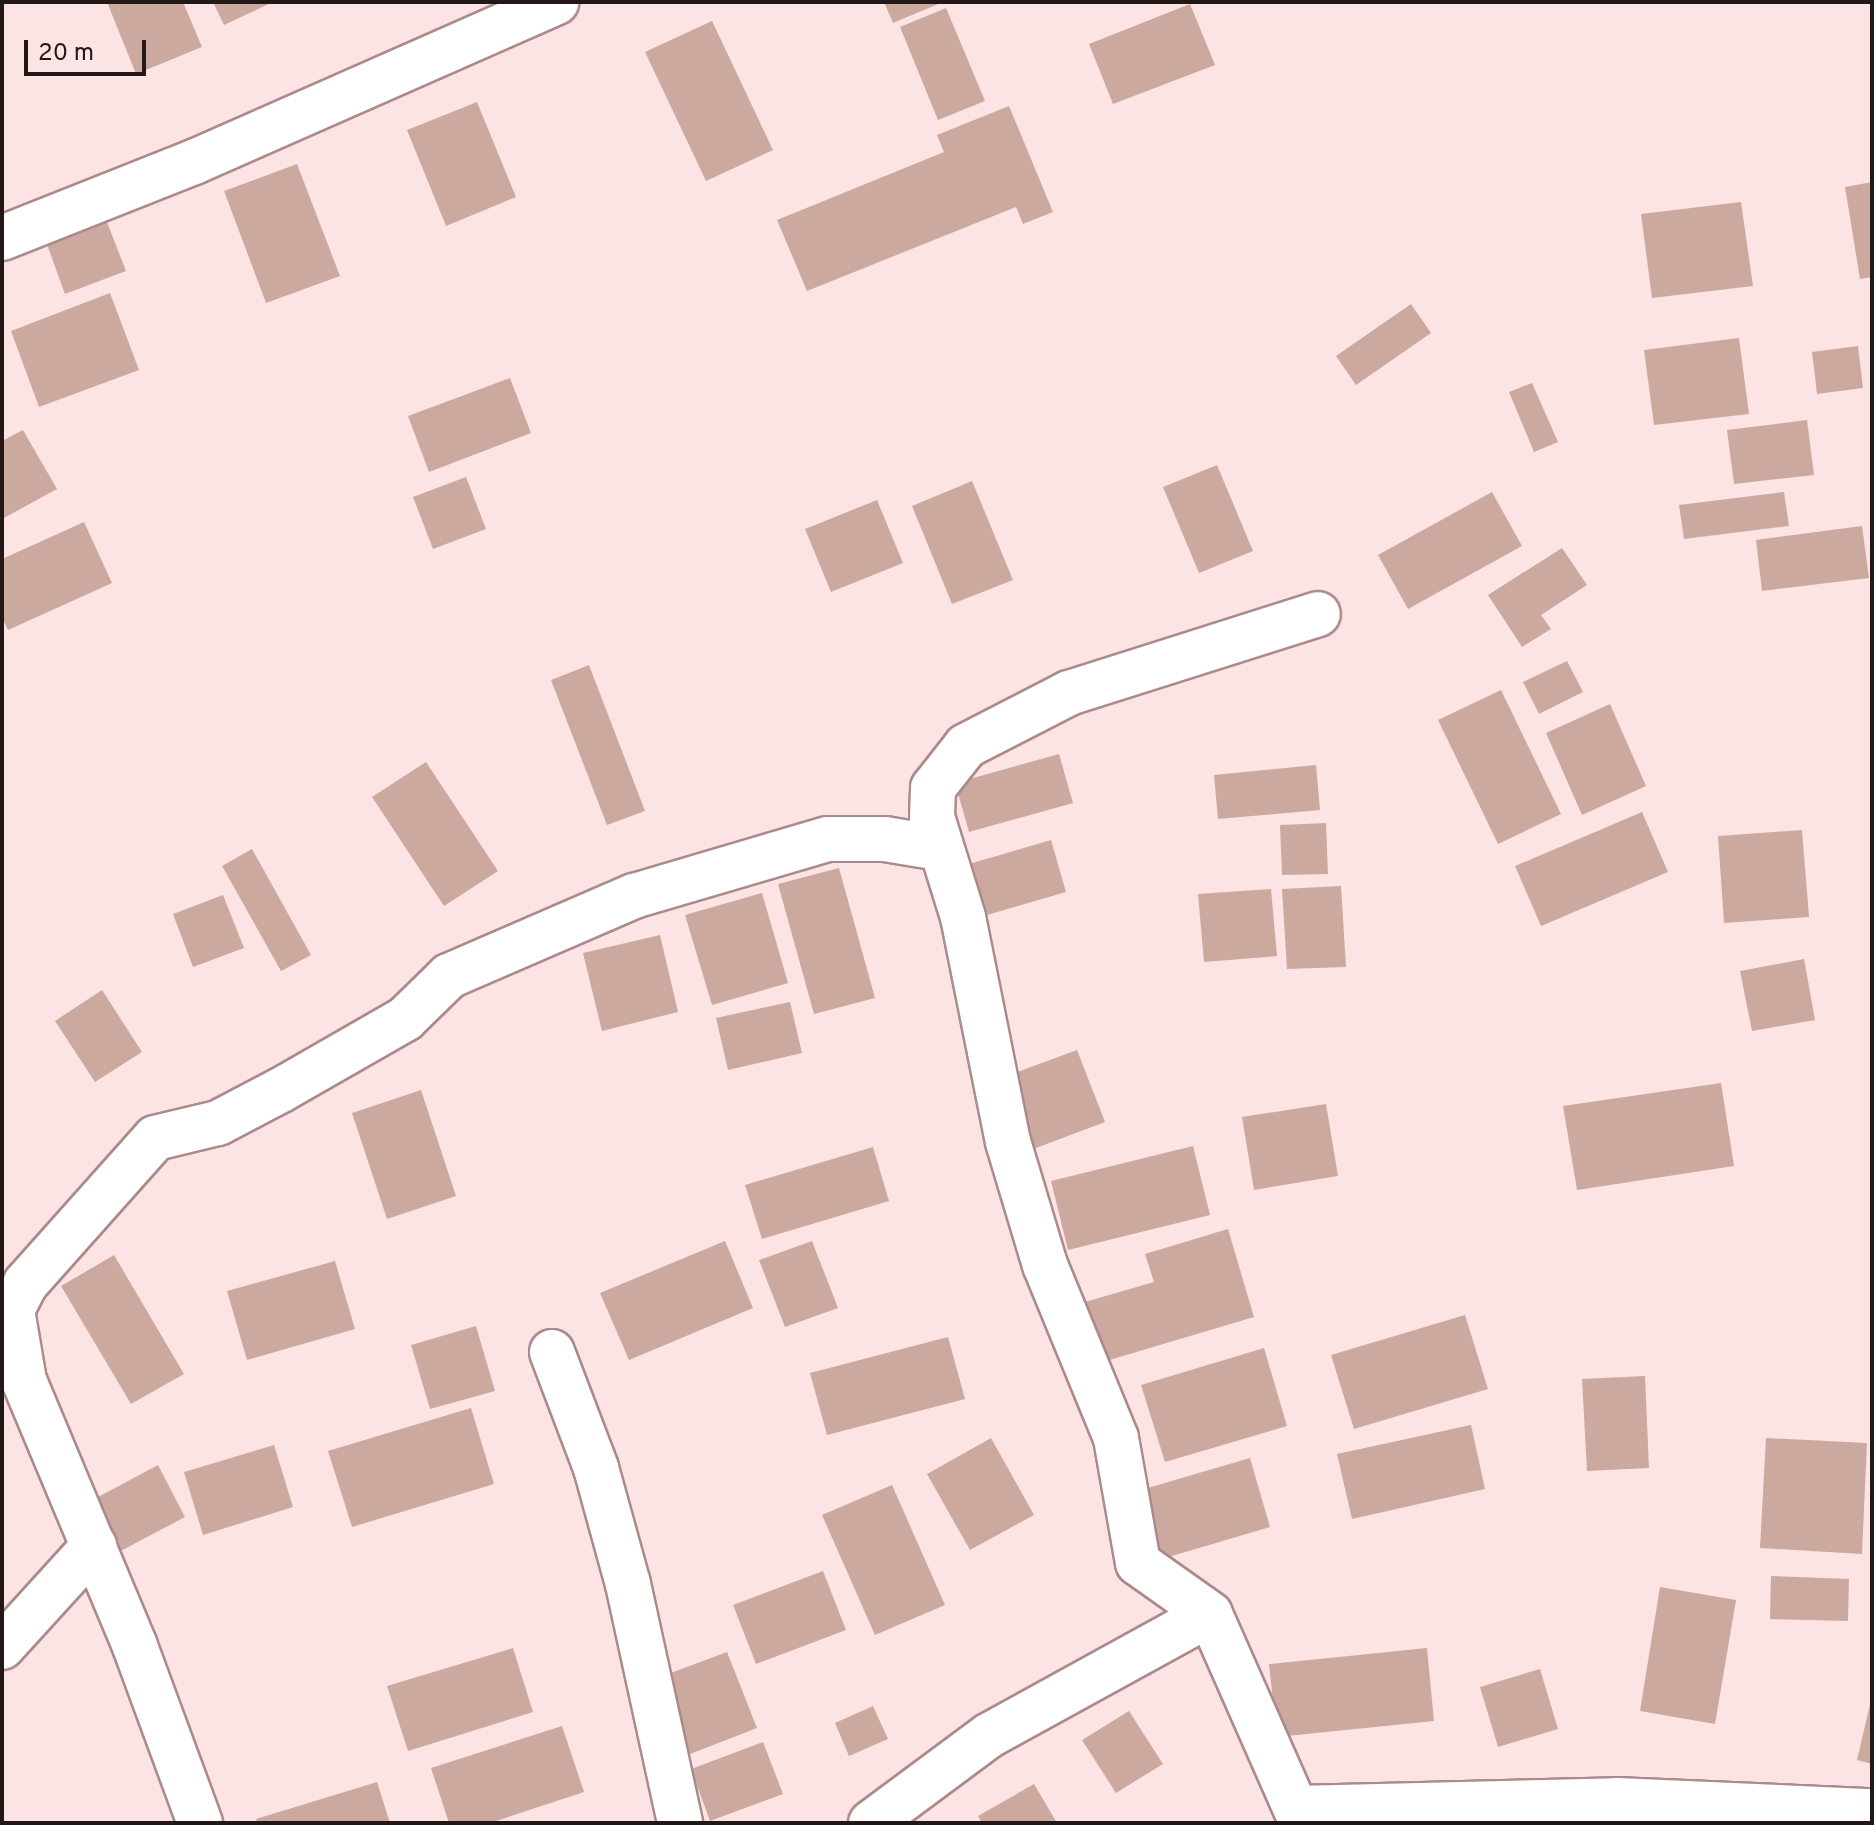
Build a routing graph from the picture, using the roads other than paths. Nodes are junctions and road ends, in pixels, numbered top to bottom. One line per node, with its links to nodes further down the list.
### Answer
1 (556, 2): 2 (street)
2 (505, 12): 3 (street)
3 (2, 238)
4 (1318, 614): 5 (street)
5 (939, 848): 7 (street); 8 (street)
6 (552, 1352): 13 (street)
7 (94, 1546): 9 (street); 12 (street)
8 (1210, 1614): 11 (street); 14 (street)
9 (2, 1647)
10 (1872, 1811): 11 (street)
11 (1299, 1816)
12 (200, 1823)
13 (680, 1823)
14 (871, 1823)

